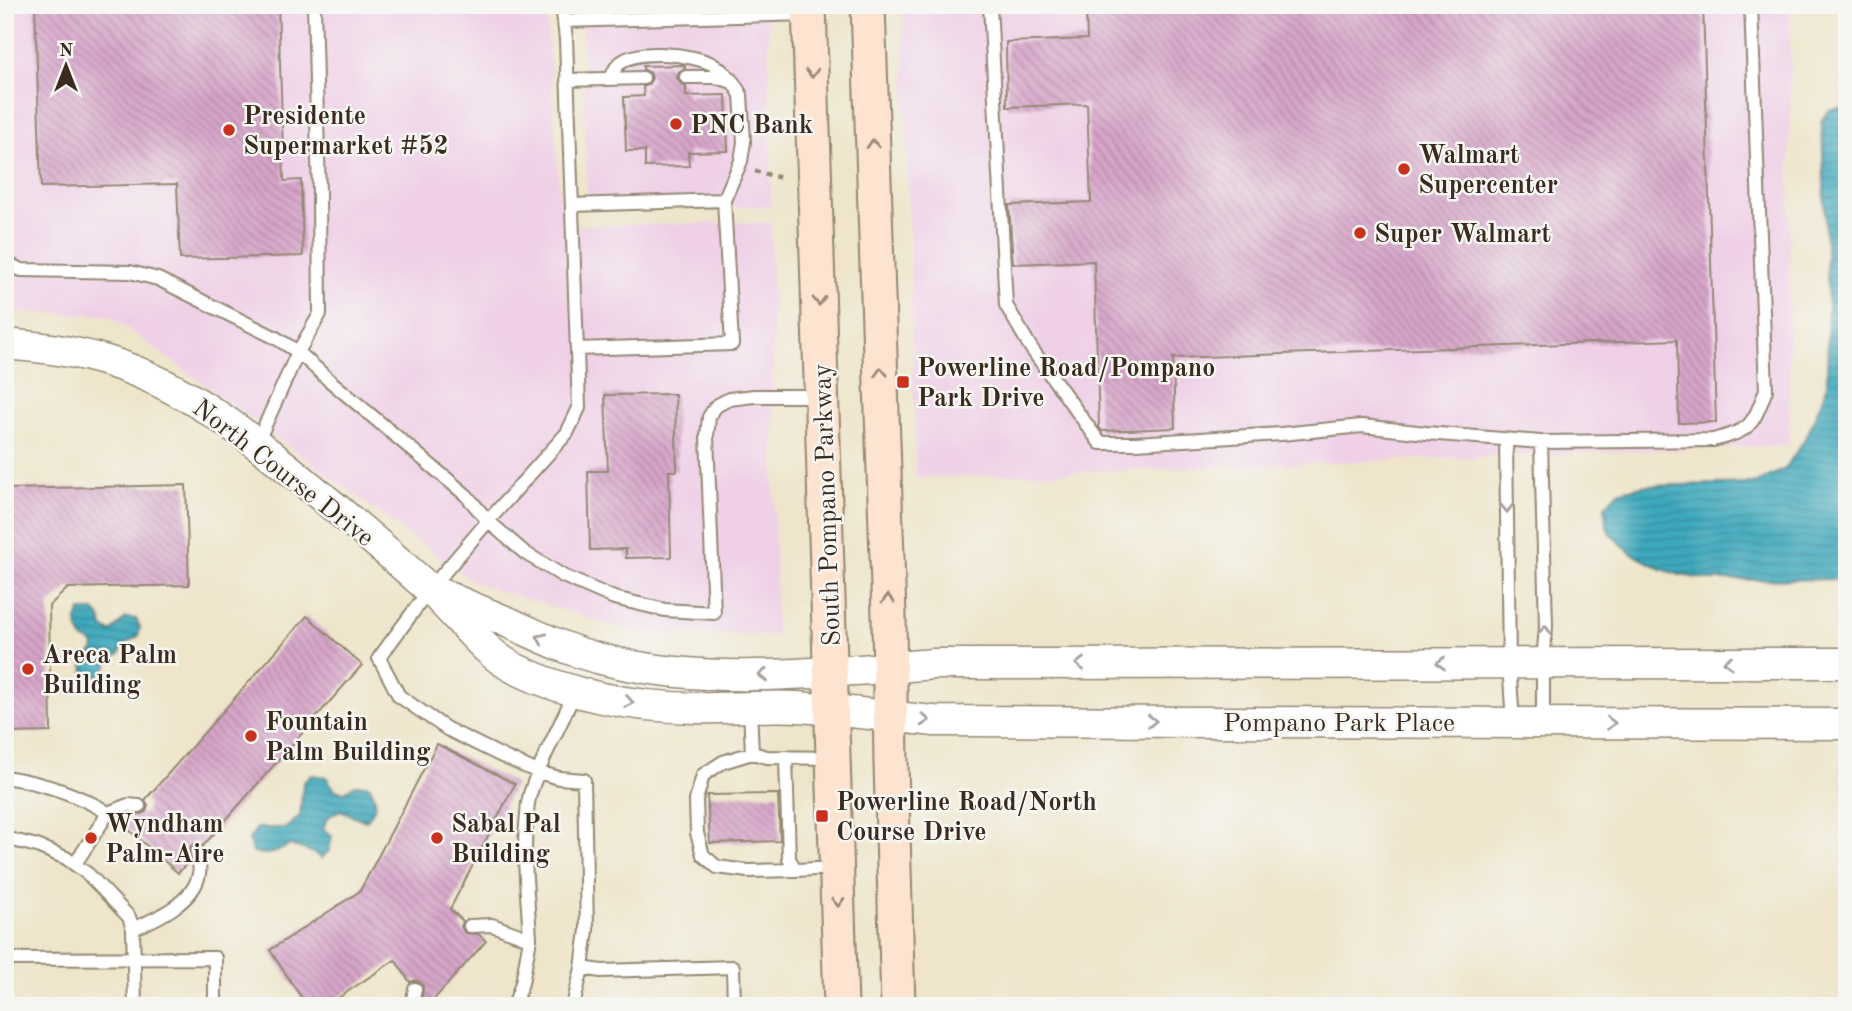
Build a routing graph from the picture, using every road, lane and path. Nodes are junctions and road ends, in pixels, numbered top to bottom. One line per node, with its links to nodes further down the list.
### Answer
1 (314, 5): 20 (lane)
2 (562, 5): 7 (lane)
3 (868, 5): 30 (main road, one-way to 3)
4 (990, 5): 22 (lane)
5 (1751, 5): 23 (lane)
6 (810, 9): 7 (lane); 21 (main road, South Pompano Parkway, one-way to 21)
7 (564, 20): 11 (lane)
8 (686, 77): 12 (lane)
9 (643, 78): 10 (lane)
10 (610, 79): 11 (lane); 12 (lane)
11 (568, 80): 16 (lane)
12 (733, 82): 15 (lane)
13 (751, 170): 14 (path)
14 (781, 178)
15 (724, 200): 16 (lane); 19 (lane)
16 (573, 205): 19 (lane)
17 (5, 259): 20 (lane)
18 (5, 344): 24 (street, North Course Drive)
19 (577, 349): 25 (lane)
20 (298, 352): 24 (lane); 25 (lane)
21 (822, 396): 25 (lane); 31 (main road, South Pompano Parkway)
22 (1506, 440): 23 (lane); 27 (lane, one-way to 27)
23 (1541, 442): 28 (lane, one-way to 23)
24 (257, 444): 26 (street, North Course Drive)
25 (488, 521): 26 (lane)
26 (430, 589): 31 (street, North Course Drive, one-way to 26); 32 (street, North Course Drive); 42 (lane)
27 (1509, 663): 28 (street); 30 (street, one-way to 30); 36 (lane)
28 (1543, 663): 29 (street, one-way to 28); 37 (lane)
29 (1847, 663)
30 (890, 667): 31 (street, North Course Drive); 35 (main road)
31 (831, 671): 34 (main road, South Pompano Parkway)
32 (575, 691): 33 (street, North Course Drive, one-way to 33); 42 (lane)
33 (750, 708): 34 (street, North Course Drive); 39 (lane)
34 (832, 711): 35 (street, Pompano Park Place); 41 (main road, South Pompano Parkway)
35 (890, 718): 36 (street, Pompano Park Place, one-way to 36); 65 (main road)
36 (1513, 723): 37 (street, Pompano Park Place)
37 (1543, 723): 38 (street, Pompano Park Place, one-way to 38)
38 (1847, 724)
39 (752, 753): 40 (lane); 50 (lane)
40 (786, 757): 41 (lane); 50 (lane)
41 (834, 758): 49 (main road, South Pompano Parkway)
42 (538, 772): 53 (lane); 56 (lane)
43 (5, 777): 45 (lane)
44 (139, 806): 45 (lane)
45 (108, 813): 48 (lane)
46 (5, 838): 48 (lane)
47 (197, 852): 52 (lane)
48 (75, 864): 52 (lane)
49 (837, 868): 50 (lane); 64 (main road, South Pompano Parkway, one-way to 64)
50 (796, 870)
51 (470, 926): 53 (lane)
52 (133, 929): 54 (lane)
53 (530, 939): 61 (lane)
54 (134, 958): 55 (lane); 58 (lane); 59 (lane)
55 (5, 959)
56 (582, 968): 62 (lane); 63 (lane)
57 (415, 989): 60 (lane)
58 (135, 1006)
59 (215, 1006)
60 (417, 1006)
61 (514, 1006)
62 (573, 1006)
63 (734, 1006)
64 (841, 1006)
65 (898, 1006)

